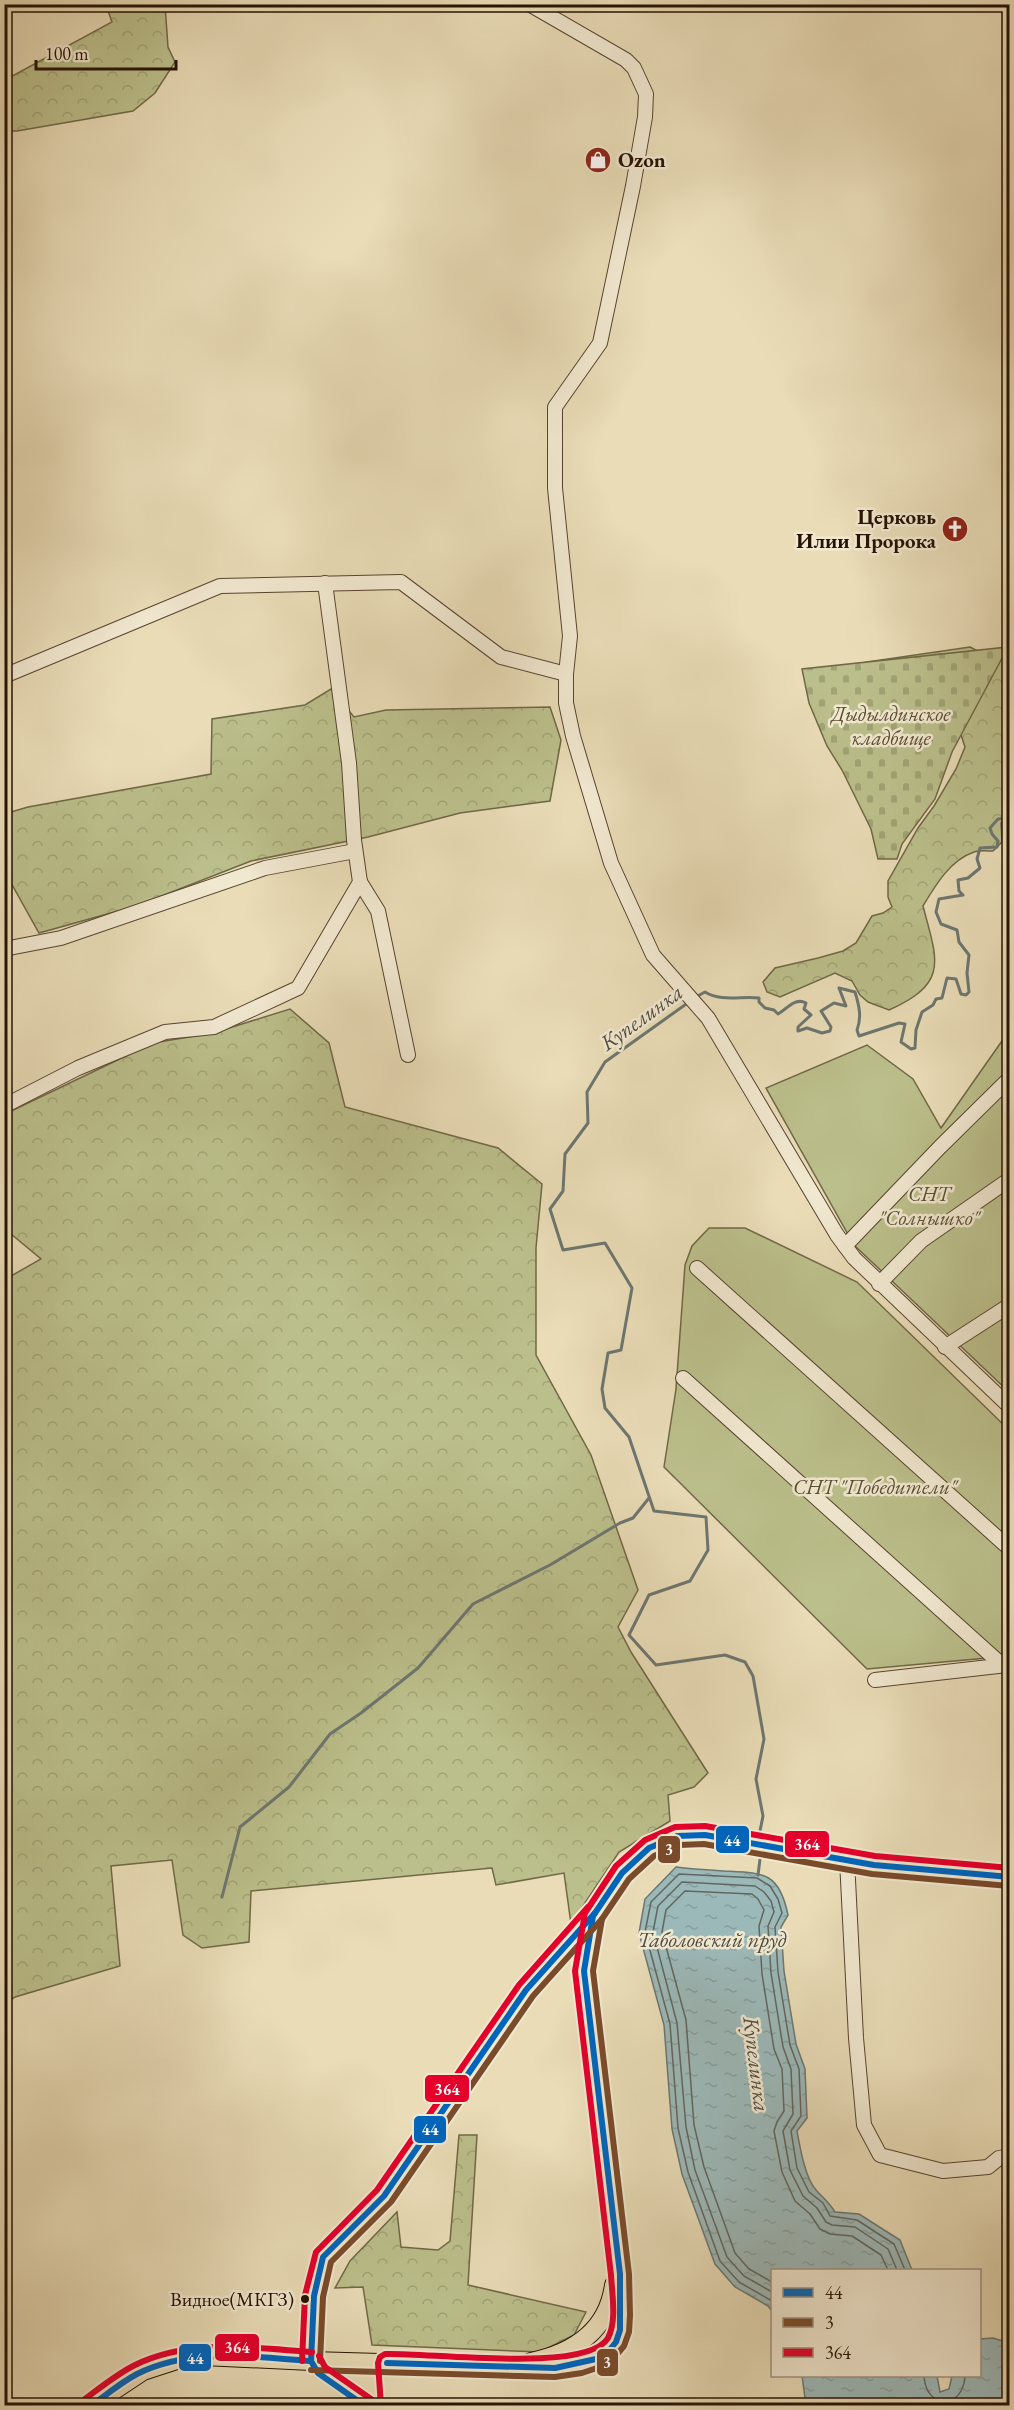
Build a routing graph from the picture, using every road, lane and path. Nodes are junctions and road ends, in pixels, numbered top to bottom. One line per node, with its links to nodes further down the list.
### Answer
1 (529, 4): 3 (street)
2 (325, 583): 3 (street); 4 (street); 5 (street)
3 (566, 674): 12 (street)
4 (4, 676)
5 (355, 851): 6 (street); 7 (street)
6 (360, 882): 8 (street); 10 (street)
7 (4, 949)
8 (408, 1055)
9 (1010, 1078): 12 (street)
10 (4, 1106)
11 (1010, 1179): 14 (street)
12 (845, 1246): 14 (street)
13 (697, 1268): 19 (street)
14 (879, 1284): 16 (street)
15 (1010, 1305): 16 (street)
16 (945, 1347): 18 (street)
17 (683, 1378): 20 (street)
18 (1010, 1407)
19 (1010, 1549)
20 (1006, 1665): 21 (street)
21 (875, 1680)
22 (847, 1860): 23 (main road); 24 (main road); 25 (street)
23 (1010, 1878)
24 (593, 1916): 26 (main road); 29 (street)
25 (1010, 2156)
26 (616, 2236): 27 (main road); 28 (main road)
27 (587, 2338): 28 (main road); 30 (main road)
28 (603, 2357): 30 (main road)
29 (311, 2361): 30 (main road); 31 (main road)
30 (506, 2366)
31 (90, 2406)

